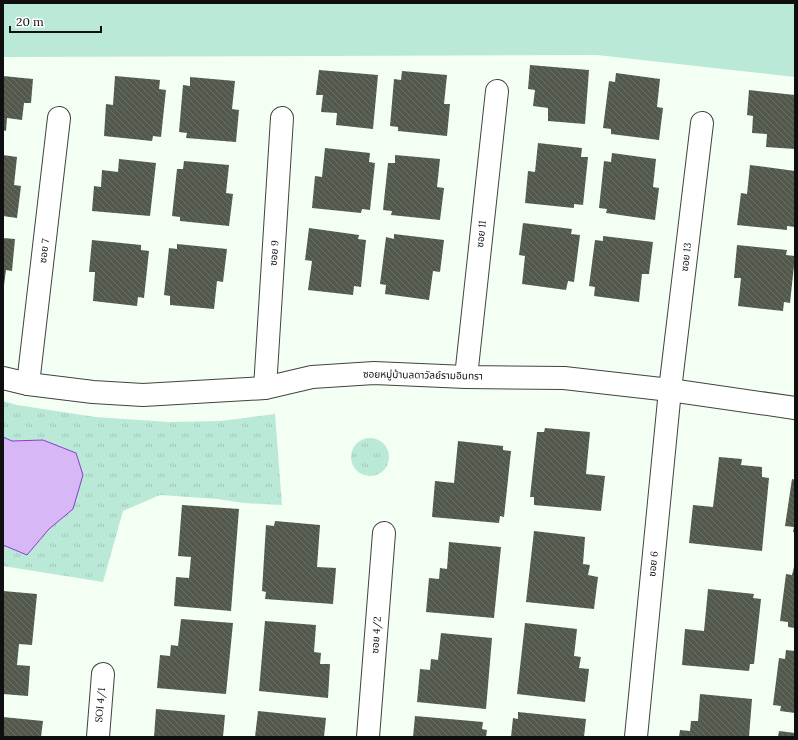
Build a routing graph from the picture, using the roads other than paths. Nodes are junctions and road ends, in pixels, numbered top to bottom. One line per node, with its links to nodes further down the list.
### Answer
1 (497, 91): 5 (street, ซอย 11)
2 (59, 118): 7 (street, ซอย 7)
3 (282, 118): 8 (street, ซอย 9)
4 (702, 123): 9 (street, ซอย 13)
5 (466, 376): 8 (street, ซอยหมู่บ้านลดาวัลย์รามอินทรา); 9 (street, ซอยหมู่บ้านลดาวัลย์รามอินทรา)
6 (3, 378): 7 (street, ซอยหมู่บ้านลดาวัลย์รามอินทรา)
7 (28, 384): 8 (street, ซอยหมู่บ้านลดาวัลย์รามอินทรา)
8 (265, 388)
9 (670, 390): 10 (street, ซอยหมู่บ้านลดาวัลย์รามอินทรา); 15 (street, ซอย 6)
10 (795, 408)
11 (384, 533): 14 (street, ซอย 4/2)
12 (103, 674): 13 (street, SOI 4/1)
13 (98, 737)
14 (368, 737)
15 (636, 737)

